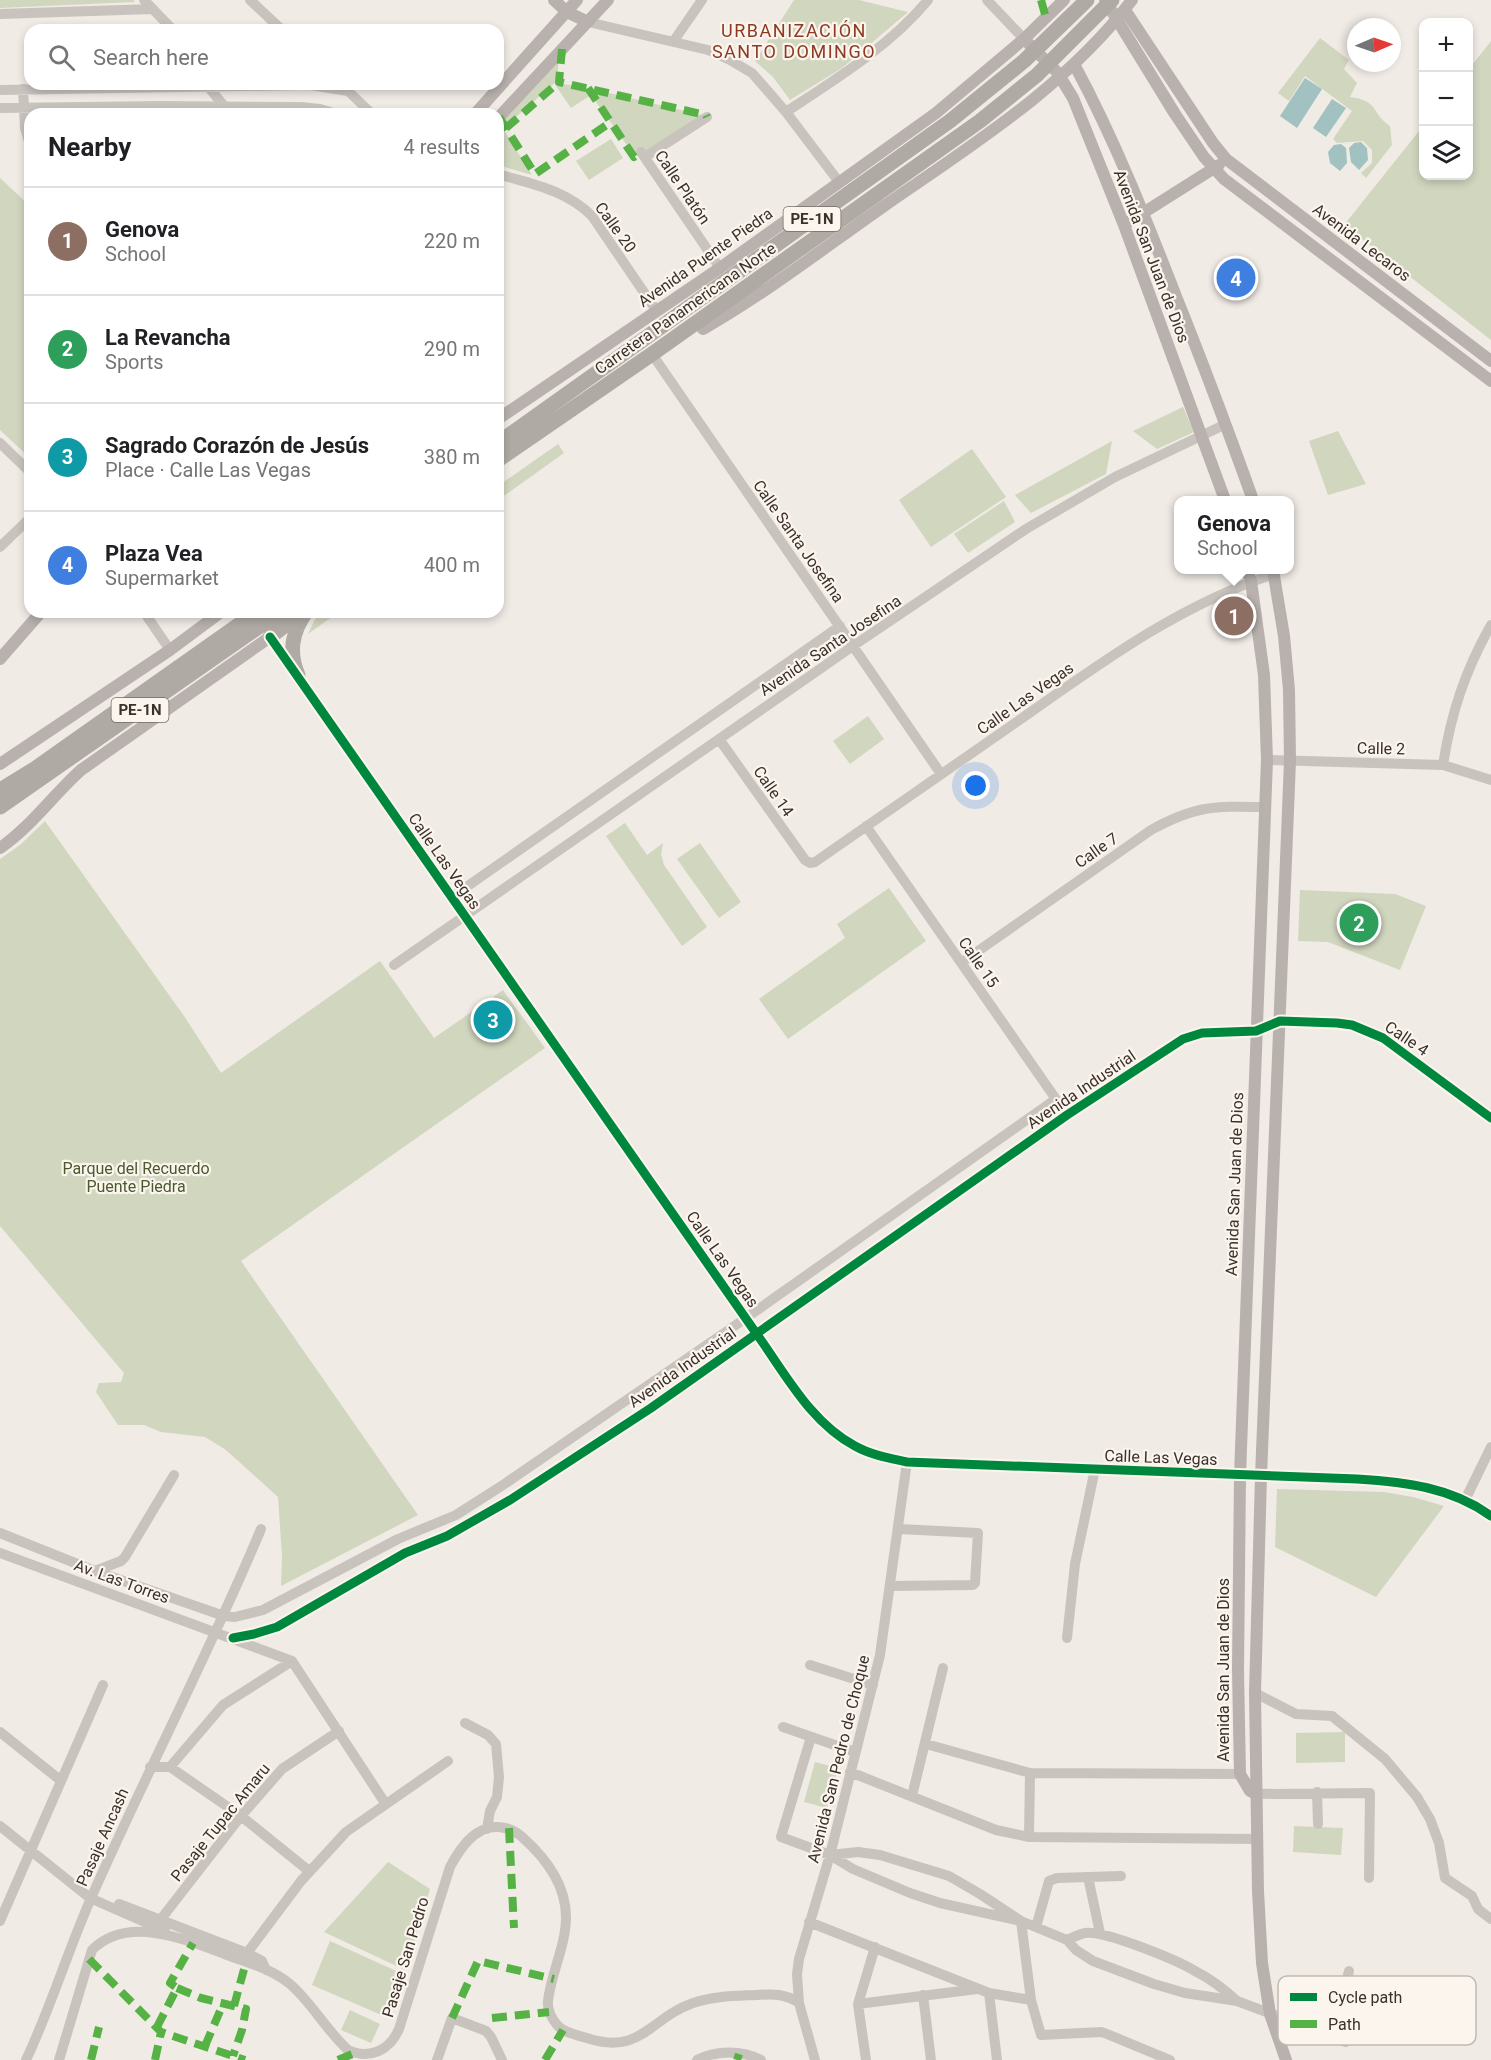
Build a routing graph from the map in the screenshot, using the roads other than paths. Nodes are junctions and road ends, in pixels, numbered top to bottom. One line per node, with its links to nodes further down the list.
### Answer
1 (144, 0): 12 (street)
2 (250, 0): 18 (street)
3 (554, 0): 14 (main road)
4 (578, 0): 14 (main road)
5 (608, 0): 16 (main road)
6 (702, 0): 20 (street)
7 (928, 0): 36 (street)
8 (987, 0): 19 (street)
9 (1064, 0): 19 (main road, Avenida Puente Piedra)
10 (1087, 0): 53 (highway, Carretera Panamericana Norte / PE-1N)
11 (1105, 0): 13 (main road, Avenida Lecaros)
12 (153, 9): 15 (street); 17 (street)
13 (1120, 9): 21 (main road); 38 (main road, Avenida Lecaros); 39 (main road, Avenida Lecaros); 47 (highway, Carretera Panamericana Norte / PE-1N)
14 (567, 12): 16 (main road); 23 (main road)
15 (0, 14)
16 (588, 22): 20 (street); 35 (main road)
17 (167, 24)
18 (276, 24)
19 (1027, 41): 22 (main road, Avenida San Juan de Dios); 41 (main road, Avenida Puente Piedra)
20 (673, 42): 36 (street)
21 (1074, 64): 22 (main road); 42 (main road, Avenida San Juan de Dios)
22 (1059, 74): 43 (main road, Avenida San Juan de Dios); 46 (main road)
23 (504, 82)
24 (23, 89): 25 (street); 29 (street)
25 (0, 90)
26 (210, 90): 32 (street)
27 (346, 90): 33 (street)
28 (497, 90): 34 (main road)
29 (24, 107): 30 (street); 31 (street)
30 (0, 108)
31 (69, 108)
32 (223, 108)
33 (366, 108)
34 (480, 108)
35 (504, 112)
36 (786, 112): 41 (street)
37 (707, 117): 44 (street, Calle Platón)
38 (1226, 159): 39 (main road); 48 (main road, Avenida Lecaros)
39 (1214, 170): 42 (main road); 49 (main road, Avenida Lecaros)
40 (504, 176): 45 (street, Calle 20)
41 (839, 182): 44 (main road, Avenida Puente Piedra)
42 (1144, 213): 43 (main road); 51 (main road, Avenida San Juan de Dios)
43 (1124, 225): 52 (main road, Avenida San Juan de Dios)
44 (720, 268): 45 (main road, Avenida Puente Piedra)
45 (656, 310): 50 (main road, Avenida Puente Piedra)
46 (703, 329): 47 (highway)
47 (658, 350): 55 (highway, Carretera Panamericana Norte / PE-1N); 71 (street, Calle Santa Josefina)
48 (1491, 361)
49 (1491, 381)
50 (504, 415)
51 (1226, 424): 52 (street, Avenida Santa Josefina); 58 (main road, Avenida San Juan de Dios)
52 (1202, 435): 57 (main road, Avenida San Juan de Dios); 73 (street, Avenida Santa Josefina)
53 (504, 438)
54 (1, 444): 56 (street)
55 (504, 456)
56 (24, 466)
57 (1223, 496)
58 (1251, 496)
59 (24, 524): 60 (street)
60 (0, 547)
61 (1274, 574): 79 (main road, Avenida San Juan de Dios)
62 (1249, 575): 78 (main road, Avenida San Juan de Dios); 82 (street, Calle Las Vegas)
63 (36, 618): 75 (main road)
64 (148, 618): 74 (street)
65 (210, 618): 74 (main road)
66 (248, 618): 84 (highway, PE-1N)
67 (271, 618): 87 (highway, PE-1N)
68 (296, 618): 72 (highway)
69 (301, 618): 76 (highway)
70 (1491, 625): 81 (street)
71 (840, 626): 73 (street, Calle Santa Josefina); 92 (street, Avenida Santa Josefina)
72 (270, 637): 76 (street, Calle Las Vegas); 90 (main road)
73 (854, 646): 77 (street, Avenida Santa Josefina); 82 (street, Calle Santa Josefina)
74 (170, 650): 80 (main road)
75 (0, 659)
76 (298, 675): 92 (street, Calle Las Vegas)
77 (719, 739): 91 (street, Calle 14); 93 (street, Avenida Santa Josefina)
78 (1267, 760): 79 (street, Calle 2); 85 (main road, Avenida San Juan de Dios)
79 (1290, 761): 81 (street, Calle 2); 86 (main road, Avenida San Juan de Dios)
80 (0, 764)
81 (1443, 765): 83 (street, Calle 2)
82 (941, 774): 89 (street, Calle Las Vegas)
83 (1491, 780)
84 (3, 788)
85 (1266, 789): 86 (main road); 88 (main road, Avenida San Juan de Dios)
86 (1289, 789): 96 (main road, Avenida San Juan de Dios)
87 (0, 807)
88 (1266, 807): 94 (street, Calle 7); 97 (main road, Avenida San Juan de Dios)
89 (867, 826): 91 (street, Calle Las Vegas); 94 (street, Calle 15)
90 (0, 848)
91 (805, 860)
92 (452, 897): 93 (street, Calle Las Vegas)
93 (465, 915): 95 (street, Avenida Santa Josefina); 101 (street, Calle Las Vegas)
94 (961, 963): 98 (street, Calle 15)
95 (394, 965)
96 (1280, 1021): 97 (street, Calle 4); 100 (street, Calle 4); 108 (main road, Avenida San Juan de Dios)
97 (1256, 1031): 99 (street, Avenida Industrial); 107 (main road, Avenida San Juan de Dios)
98 (1056, 1098): 99 (street, Calle 15); 101 (street)
99 (1067, 1115): 102 (street, Avenida Industrial)
100 (1491, 1118)
101 (746, 1318): 102 (street, Calle Las Vegas); 117 (street)
102 (756, 1333): 104 (street, Calle Las Vegas); 119 (street, Avenida Industrial)
103 (1491, 1447): 109 (street)
104 (907, 1462): 105 (street, Calle Las Vegas); 112 (street, Avenida San Pedro de Choque)
105 (1095, 1469): 107 (street, Calle Las Vegas); 120 (street)
106 (174, 1475): 115 (street)
107 (1240, 1475): 108 (street, Calle Las Vegas); 139 (main road, Avenida San Juan de Dios)
108 (1260, 1476): 109 (street, Calle Las Vegas); 126 (main road, Avenida San Juan de Dios)
109 (1466, 1500): 110 (street, Calle Las Vegas)
110 (1491, 1516)
111 (261, 1529): 117 (street, Pasaje Ancash)
112 (899, 1529): 116 (street, Avenida San Pedro de Choque); 116 (street)
113 (0, 1533): 115 (street, Av. Las Torres)
114 (0, 1552): 118 (street, Av. Las Torres)
115 (95, 1571): 117 (street, Av. Las Torres)
116 (891, 1586): 125 (street, Avenida San Pedro de Choque)
117 (224, 1616): 118 (street, Pasaje Ancash)
118 (217, 1631): 119 (street, Av. Las Torres); 135 (street, Pasaje Ancash)
119 (233, 1638): 121 (street, Av. Las Torres)
120 (1067, 1638)
121 (292, 1661): 129 (street); 136 (street)
122 (810, 1665): 125 (street)
123 (943, 1668): 132 (street)
124 (103, 1685): 140 (street)
125 (873, 1685): 133 (street, Avenida San Pedro de Choque)
126 (1255, 1693): 142 (main road, Avenida San Juan de Dios); 159 (street)
127 (465, 1724): 148 (street)
128 (783, 1728): 131 (street)
129 (339, 1731): 144 (street); 145 (street, Pasaje Tupac Amaru)
130 (0, 1732): 140 (street)
131 (811, 1737): 133 (street); 152 (street)
132 (926, 1744): 138 (street); 143 (street)
133 (855, 1752): 137 (street, Avenida San Pedro de Choque)
134 (448, 1761): 144 (street)
135 (150, 1767): 136 (street); 157 (street, Pasaje Ancash)
136 (170, 1767): 145 (street)
137 (850, 1772): 143 (street); 152 (street, Avenida San Pedro de Choque)
138 (1030, 1773): 139 (street); 149 (street)
139 (1240, 1774): 142 (main road, Avenida San Juan de Dios)
140 (60, 1780): 151 (street)
141 (1317, 1792): 142 (street); 146 (street); 156 (street)
142 (1256, 1794): 150 (main road, Avenida San Juan de Dios)
143 (912, 1796): 149 (street)
144 (385, 1803): 153 (street)
145 (241, 1816): 153 (street); 158 (street, Pasaje Tupac Amaru)
146 (1318, 1824)
147 (0, 1826): 151 (street)
148 (487, 1829): 169 (street, Pasaje San Pedro); 177 (street)
149 (1029, 1837): 150 (street)
150 (1257, 1839): 179 (main road, Avenida San Juan de Dios)
151 (30, 1851): 157 (street); 160 (street)
152 (830, 1855): 161 (street); 161 (street); 162 (street, Avenida San Pedro de Choque)
153 (309, 1871): 168 (street)
154 (1122, 1876): 155 (street)
155 (1088, 1877): 163 (street); 164 (street)
156 (1369, 1878)
157 (90, 1898): 158 (street); 165 (street); 184 (street, Pasaje Ancash)
158 (161, 1918): 168 (street)
159 (1490, 1918)
160 (0, 1921)
161 (1021, 1921): 163 (street); 175 (street)
162 (809, 1922): 167 (street); 177 (street, Avenida San Pedro de Choque)
163 (1036, 1927): 166 (street)
164 (1100, 1934): 166 (street); 176 (street)
165 (183, 1939): 169 (street, Pasaje San Pedro); 185 (street, Pasaje San Pedro)
166 (1067, 1940): 176 (street)
167 (875, 1947): 172 (street); 178 (street)
168 (247, 1953): 169 (street)
169 (266, 1970)
170 (1349, 1971): 171 (street)
171 (1348, 1976)
172 (978, 1989): 173 (street); 174 (street)
173 (989, 1993): 175 (street); 193 (street)
174 (923, 1995): 178 (street); 192 (street)
175 (1030, 2000): 194 (street)
176 (1237, 2001): 179 (street)
177 (799, 2003): 190 (street, Avenida San Pedro de Choque)
178 (858, 2004): 191 (street)
179 (1270, 2014): 180 (street); 181 (main road, Avenida San Juan de Dios)
180 (1278, 2017)
181 (1275, 2031): 182 (main road, Avenida San Juan de Dios); 195 (main road, Avenida San Juan de Dios)
182 (1278, 2039)
183 (1280, 2045): 196 (main road, Avenida San Juan de Dios)
184 (26, 2060)
185 (59, 2060)
186 (436, 2060): 187 (street)
187 (502, 2060)
188 (697, 2060): 189 (street)
189 (761, 2060)
190 (815, 2060)
191 (866, 2060)
192 (931, 2060)
193 (997, 2060)
194 (1170, 2060)
195 (1277, 2060)
196 (1286, 2060)

